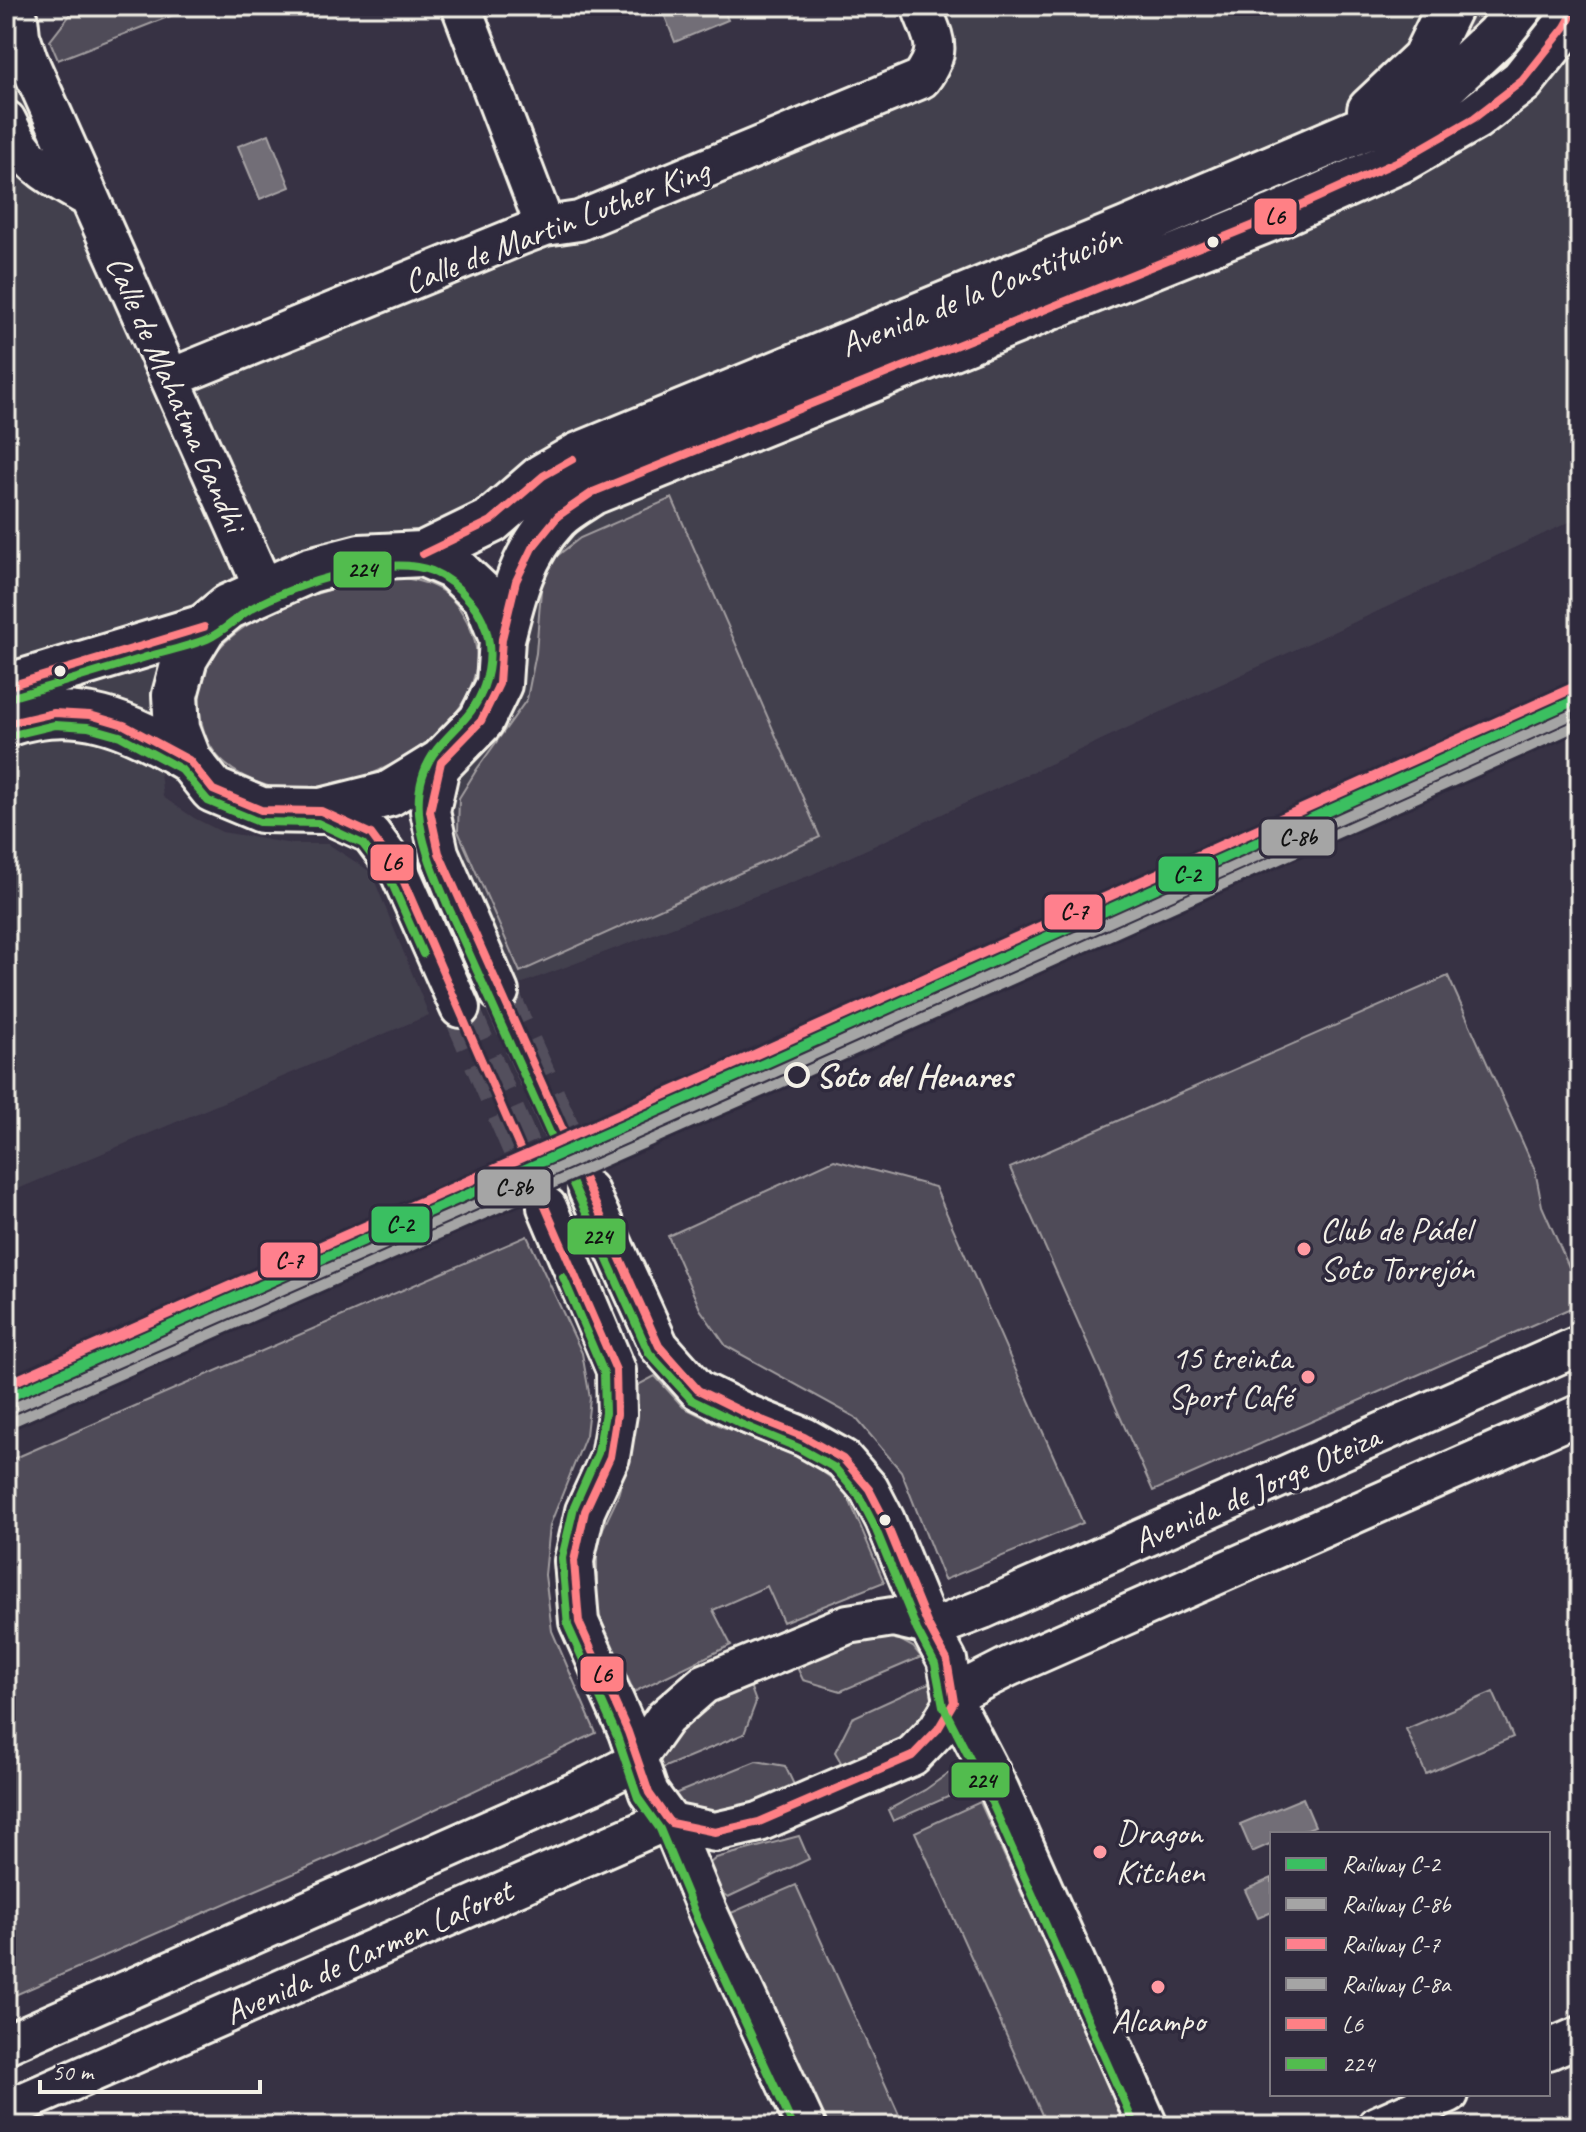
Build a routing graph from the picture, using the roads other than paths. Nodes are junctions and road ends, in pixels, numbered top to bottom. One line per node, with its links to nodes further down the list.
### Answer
1 (461, 6): 10 (street)
2 (921, 6): 10 (street, Calle de Martin Luther King)
3 (1450, 6): 8 (main road)
4 (1521, 6): 8 (main road, Avenida de la Constitución)
5 (1577, 6): 15 (main road, Avenida de la Constitución)
6 (19, 15): 9 (street, Calle de Mahatma Gandhi)
7 (6, 120): 9 (street)
8 (1327, 143): 12 (main road, Avenida de la Constitución)
9 (89, 198): 11 (street, Calle de Mahatma Gandhi)
10 (545, 226): 11 (street, Calle de Martin Luther King)
11 (171, 378): 13 (street, Calle de Mahatma Gandhi)
12 (423, 554): 13 (main road); 15 (main road)
13 (264, 589): 14 (main road)
14 (204, 627): 16 (main road); 18 (main road)
15 (502, 639): 19 (main road, Avenida de la Constitución)
16 (6, 687)
17 (6, 724): 18 (main road)
18 (189, 760): 20 (main road, Avenida de la Constitución)
19 (441, 762): 20 (main road, Avenida de la Constitución); 21 (street)
20 (321, 811): 22 (street)
21 (499, 992)
22 (460, 1008)
23 (588, 1190): 28 (street)
24 (547, 1207): 30 (street)
25 (1573, 1349): 26 (street); 28 (street, Avenida de Jorge Oteiza)
26 (1580, 1400)
27 (1580, 1414): 29 (street, Avenida de Jorge Oteiza)
28 (930, 1627): 29 (street); 30 (street)
29 (954, 1698): 31 (street); 38 (street)
30 (638, 1758): 31 (street); 33 (street, Avenida de Carmen Laforet)
31 (670, 1822): 36 (street, Avenida de Carmen Laforet); 37 (street)
32 (1580, 2036): 34 (street)
33 (6, 2047): 36 (street, Avenida de Carmen Laforet)
34 (1550, 2049)
35 (1444, 2096): 39 (street)
36 (14, 2111)
37 (806, 2126)
38 (1148, 2126)
39 (1377, 2126)

